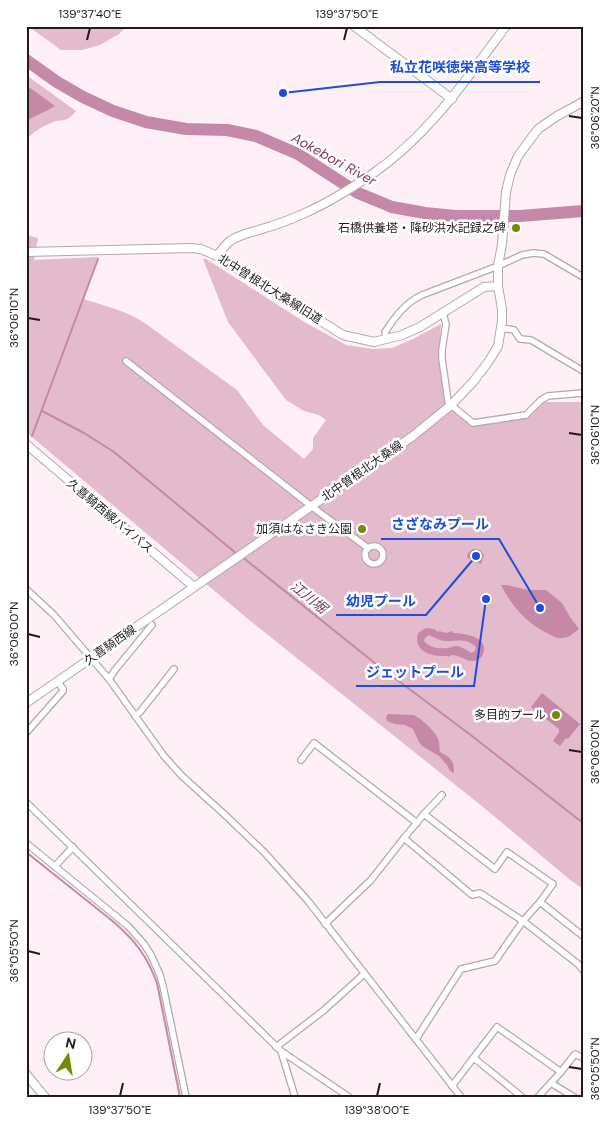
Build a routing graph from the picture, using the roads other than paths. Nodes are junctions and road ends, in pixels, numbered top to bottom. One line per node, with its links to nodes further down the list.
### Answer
1 (354, 26): 3 (main road)
2 (506, 26): 3 (main road)
3 (452, 99): 6 (main road)
4 (583, 102): 7 (main road, 北中曽根北大桑線)
5 (26, 252): 6 (main road, 北中曽根北大桑線旧道)
6 (217, 256): 12 (main road, 北中曽根北大桑線旧道)
7 (498, 266): 8 (street); 9 (main road, 北中曽根北大桑線); 12 (street)
8 (583, 277)
9 (498, 286): 10 (main road, 北中曽根北大桑線旧道); 11 (main road, 北中曽根北大桑線)
10 (443, 313): 12 (main road, 北中曽根北大桑線旧道); 16 (street)
11 (501, 328): 14 (street); 16 (main road, 北中曽根北大桑線)
12 (386, 339)
13 (126, 361): 18 (street)
14 (583, 371)
15 (583, 392): 16 (street)
16 (451, 405): 18 (main road, 北中曽根北大桑線)
17 (26, 444): 20 (main road, 久喜騎西線バイパス)
18 (312, 506): 19 (street); 20 (main road, 北中曽根北大桑線)
19 (368, 548)
20 (194, 587): 23 (main road, 久喜騎西線)
21 (26, 589): 23 (street)
22 (152, 626): 25 (street)
23 (91, 658): 25 (street); 26 (main road, 久喜騎西線)
24 (174, 668): 28 (street)
25 (109, 679): 28 (street)
26 (58, 681): 27 (main road, 久喜騎西線); 29 (street)
27 (26, 703)
28 (135, 716): 41 (street)
29 (26, 733)
30 (302, 760): 34 (street)
31 (442, 795): 33 (street)
32 (26, 802): 37 (street)
33 (424, 814): 34 (street); 39 (street)
34 (417, 823): 35 (street)
35 (404, 838): 40 (street); 41 (street)
36 (26, 842): 38 (street)
37 (73, 847): 38 (street); 47 (street)
38 (55, 866): 55 (street)
39 (540, 902): 40 (street); 42 (street)
40 (523, 921): 43 (street); 46 (street)
41 (325, 924): 45 (street)
42 (583, 936)
43 (580, 962): 44 (street)
44 (583, 970)
45 (364, 974): 46 (street); 47 (street)
46 (416, 1039): 53 (street)
47 (278, 1049): 56 (street); 57 (street)
48 (474, 1058): 50 (street); 53 (street); 59 (street)
49 (583, 1058): 50 (street)
50 (562, 1072): 52 (street)
51 (26, 1074): 54 (main road)
52 (552, 1083): 60 (street); 61 (street)
53 (452, 1086): 58 (street)
54 (45, 1097)
55 (186, 1097)
56 (295, 1097)
57 (348, 1097)
58 (461, 1097)
59 (522, 1097)
60 (538, 1097)
61 (574, 1097)

